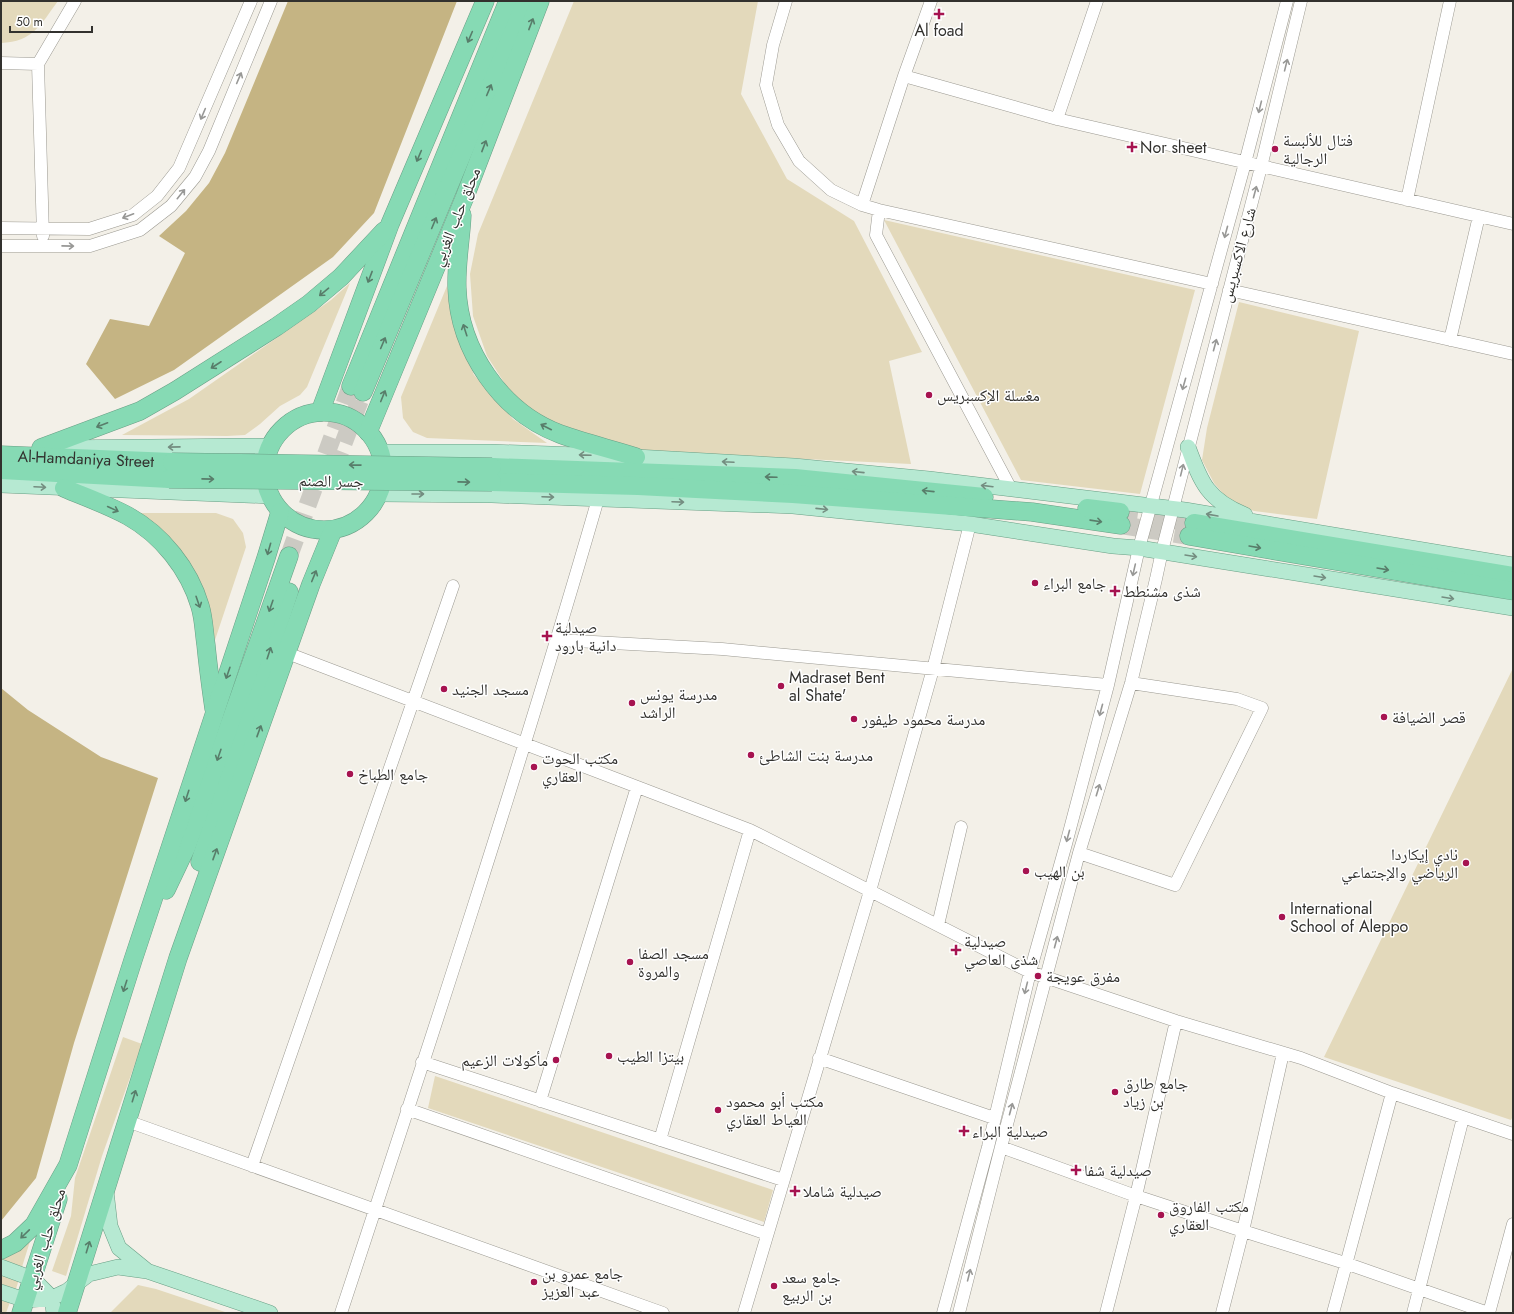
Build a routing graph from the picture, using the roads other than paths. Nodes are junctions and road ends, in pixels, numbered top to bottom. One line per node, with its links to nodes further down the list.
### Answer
1 (75, 1): 16 (street)
2 (250, 1): 29 (street, one-way to 29)
3 (256, 1): 14 (street)
4 (508, 1): 5 (highway, one-way to 5)
5 (526, 1)
6 (540, 1): 21 (highway, محلق حلب الغربي, one-way to 6)
7 (786, 1): 23 (street)
8 (931, 1): 17 (street)
9 (1097, 1): 18 (street)
10 (1287, 1): 19 (street, one-way to 19)
11 (1301, 1): 20 (street, شارع الاكسبريس, one-way to 11)
12 (1450, 1): 22 (street)
13 (480, 3): 26 (highway, one-way to 26)
14 (270, 5): 31 (street, one-way to 14)
15 (1, 64): 16 (street)
16 (38, 64): 29 (street)
17 (904, 76): 18 (street); 23 (street)
18 (1057, 119): 19 (street)
19 (1245, 163): 20 (street); 32 (street, one-way to 32)
20 (1261, 167): 22 (street); 33 (street, شارع الاكسبريس, one-way to 20)
21 (464, 198): 37 (highway, محلق حلب الغربي, one-way to 21); 44 (highway, one-way to 21)
22 (1407, 200): 25 (street)
23 (862, 204): 24 (street)
24 (879, 210): 32 (street); 50 (street)
25 (1479, 216): 27 (street); 34 (street)
26 (390, 224): 36 (highway, one-way to 36); 41 (highway, one-way to 41)
27 (1513, 224)
28 (1, 228): 29 (street)
29 (43, 228): 31 (street)
30 (1, 246): 31 (street)
31 (43, 246)
32 (1212, 284): 54 (street, one-way to 54)
33 (1229, 290): 34 (street); 40 (street, شارع الاكسبريس, one-way to 33)
34 (1450, 340): 35 (street)
35 (1513, 354)
36 (320, 412): 37 (highway); 39 (highway)
37 (368, 432): 42 (highway)
38 (1, 446): 41 (main road)
39 (269, 446): 41 (main road, one-way to 41); 52 (highway)
40 (1188, 447): 55 (street, شارع الاكسبريس, one-way to 40); 59 (main road)
41 (41, 448)
42 (380, 452): 44 (main road, one-way to 42); 51 (highway)
43 (1, 455): 46 (highway, Al-Hamdaniya Street)
44 (636, 457): 48 (main road, one-way to 44)
45 (1, 470): 46 (highway, Al-Hamdaniya Street)
46 (170, 470): 48 (highway, جسر الصنم, bridge)
47 (1, 485): 49 (main road, one-way to 49)
48 (794, 486): 50 (main road, one-way to 48); 53 (main road, one-way to 48); 57 (highway, جسر الصنم); 58 (main road, one-way to 58)
49 (64, 488): 52 (main road, one-way to 52); 74 (highway, one-way to 74)
50 (1011, 489): 54 (main road)
51 (379, 494): 53 (main road, one-way to 53); 60 (highway)
52 (270, 496): 56 (highway)
53 (598, 499): 68 (street)
54 (1151, 505): 55 (main road); 61 (street)
55 (1173, 508): 59 (main road, one-way to 55); 62 (street, شارع الاكسبريس)
56 (280, 512): 60 (highway); 74 (highway, one-way to 74)
57 (1120, 518)
58 (970, 524): 61 (main road); 70 (street)
59 (1266, 524): 63 (main road)
60 (333, 530): 69 (highway, one-way to 60)
61 (1139, 548): 62 (main road); 72 (street, one-way to 72)
62 (1162, 552): 67 (main road, one-way to 67); 71 (street, شارع الاكسبريس)
63 (1513, 565)
64 (1513, 576): 66 (highway, one-way to 66)
65 (453, 586): 73 (street)
66 (1513, 591)
67 (1513, 608)
68 (557, 640): 70 (street); 75 (street)
69 (287, 653): 73 (street); 82 (highway, one-way to 69)
70 (933, 669): 72 (street); 80 (street)
71 (1131, 682): 79 (street, شارع الاكسبريس, one-way to 71); 79 (street)
72 (1108, 684): 84 (street, one-way to 84)
73 (413, 701): 75 (street); 100 (street)
74 (214, 714): 83 (highway, one-way to 83)
75 (525, 744): 76 (street); 89 (street)
76 (637, 787): 78 (street); 91 (street)
77 (962, 827): 81 (street)
78 (750, 830): 80 (street); 97 (street)
79 (1079, 853): 85 (street, شارع الاكسبريس, one-way to 79)
80 (870, 891): 81 (street); 88 (street)
81 (938, 925): 84 (street)
82 (178, 958): 83 (highway, one-way to 83); 95 (highway, one-way to 82)
83 (133, 960): 99 (highway, one-way to 99)
84 (1030, 972): 85 (street); 93 (street, one-way to 93)
85 (1047, 977): 86 (street); 98 (street, شارع الاكسبريس, one-way to 85)
86 (1176, 1021): 87 (street); 103 (street)
87 (1283, 1053): 90 (street); 106 (street)
88 (820, 1058): 93 (street); 101 (street)
89 (422, 1062): 91 (street); 92 (street)
90 (1392, 1093): 94 (street); 109 (street)
91 (540, 1101): 97 (street)
92 (407, 1108): 104 (street); 107 (street)
93 (994, 1118): 123 (street)
94 (1463, 1118): 96 (street); 114 (street)
95 (127, 1121): 100 (street); 102 (highway)
96 (1513, 1134)
97 (660, 1140): 101 (street)
98 (1001, 1147): 103 (street); 124 (street, شارع الاكسبريس, one-way to 98)
99 (68, 1166): 108 (highway, one-way to 108); 112 (highway, محلق حلب الغربي)
100 (252, 1166): 104 (street)
101 (783, 1180): 107 (street)
102 (105, 1190): 111 (main road); 113 (highway, one-way to 102)
103 (1136, 1196): 106 (street); 125 (street)
104 (375, 1210): 120 (street); 121 (street)
105 (1513, 1224): 129 (street)
106 (1243, 1231): 109 (street); 126 (street)
107 (767, 1234): 122 (street)
108 (1, 1250)
109 (1345, 1263): 114 (street); 127 (street)
110 (1, 1267): 112 (main road)
111 (147, 1271): 113 (main road); 119 (main road)
112 (33, 1279): 116 (main road); 117 (highway, محلق حلب الغربي)
113 (76, 1285): 116 (main road); 118 (highway)
114 (1418, 1290): 128 (street); 129 (street)
115 (1, 1292): 117 (main road)
116 (53, 1306): 117 (main road)
117 (23, 1307)
118 (67, 1313)
119 (270, 1313)
120 (341, 1313)
121 (663, 1313)
122 (744, 1313)
123 (942, 1313)
124 (959, 1313)
125 (1106, 1313)
126 (1222, 1313)
127 (1333, 1313)
128 (1412, 1313)
129 (1489, 1313)

